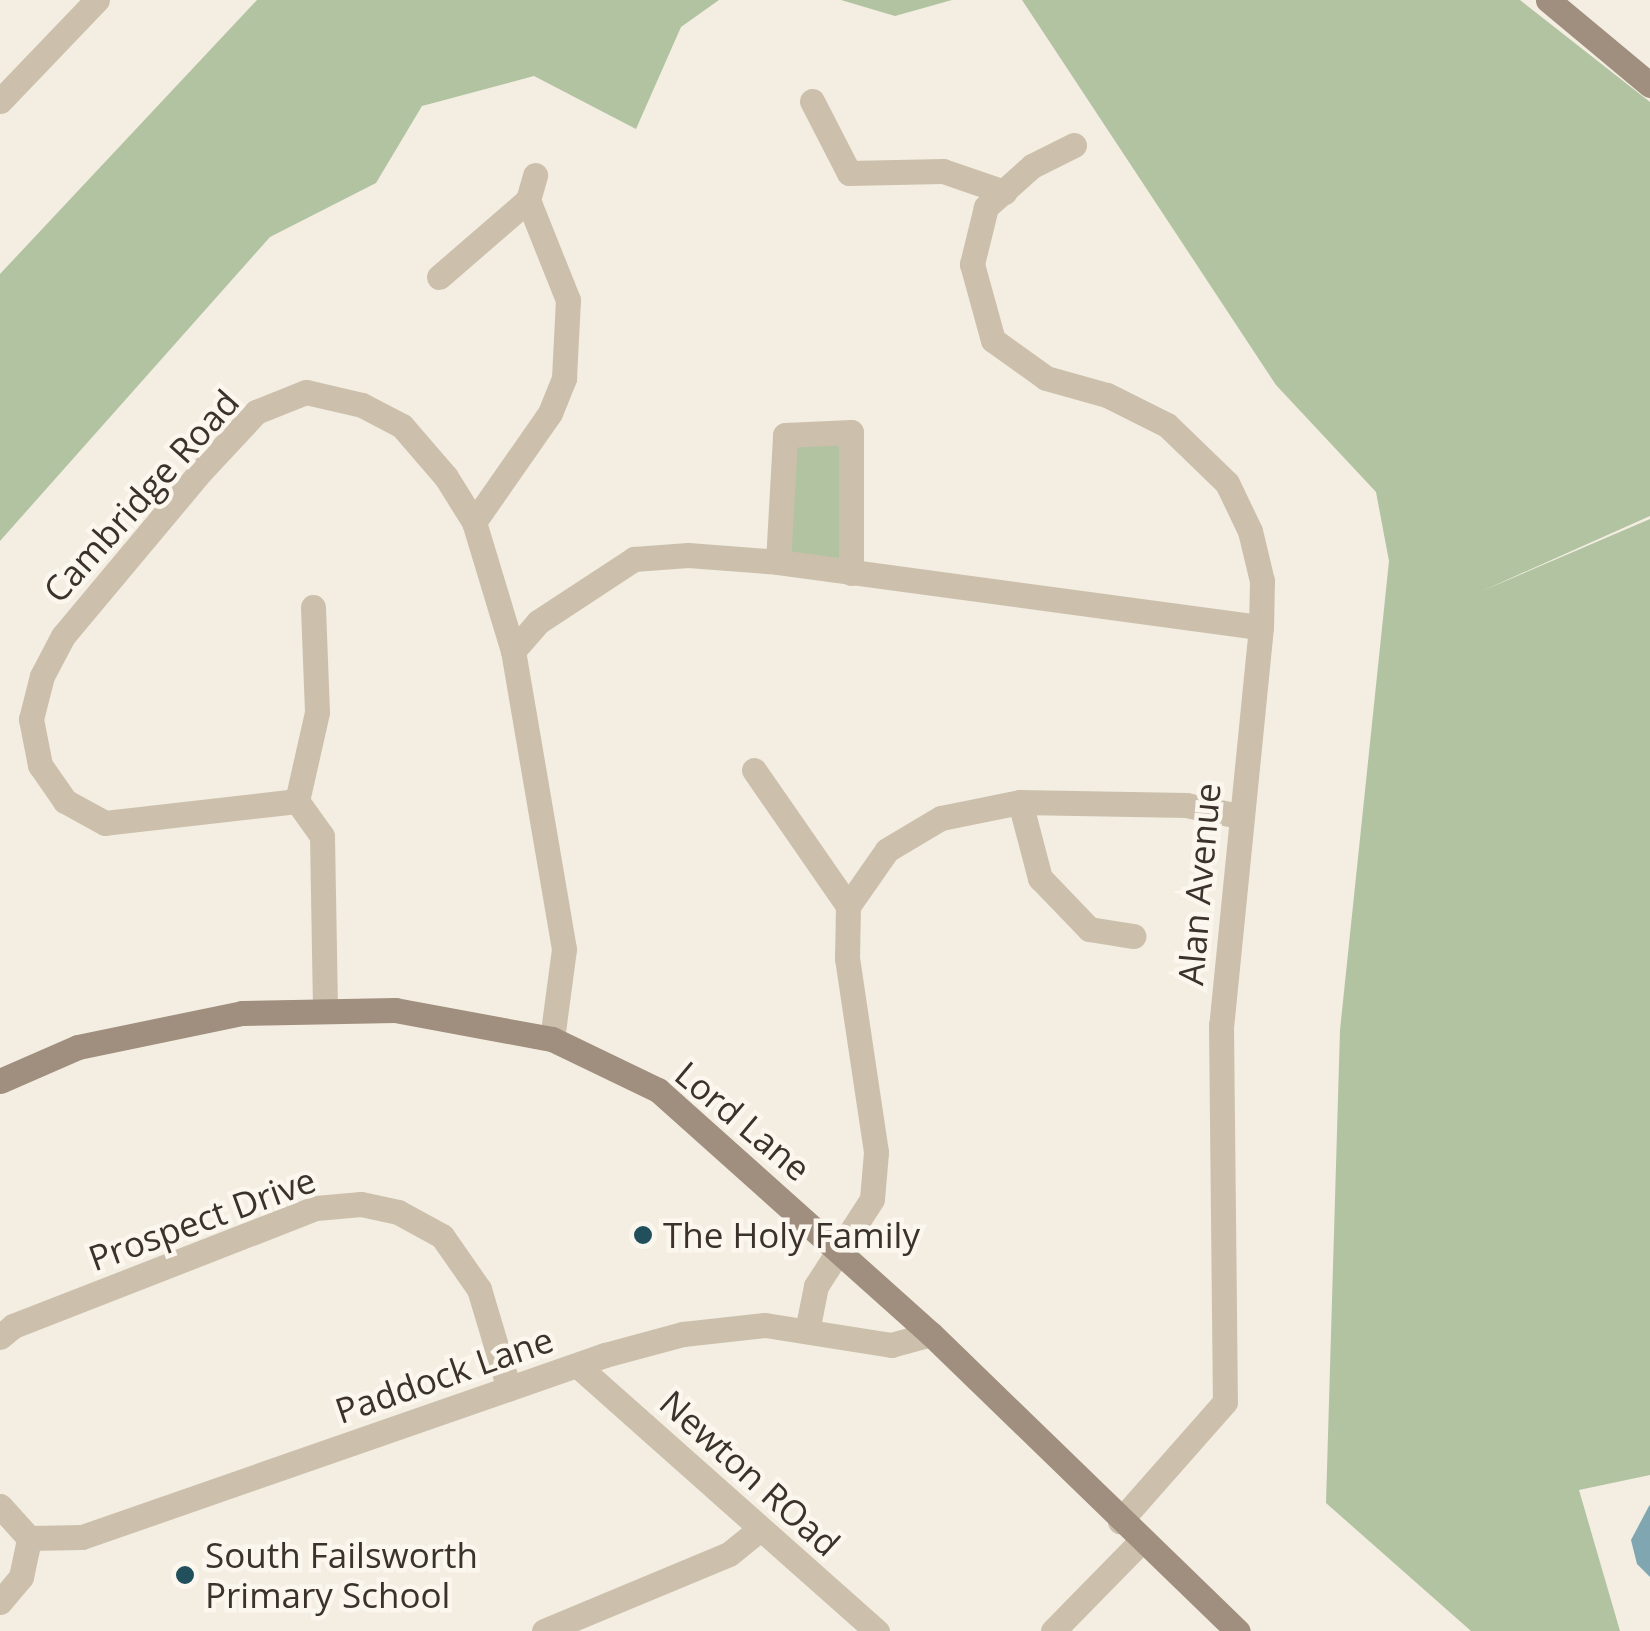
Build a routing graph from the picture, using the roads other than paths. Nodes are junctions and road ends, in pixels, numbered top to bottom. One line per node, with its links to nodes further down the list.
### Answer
1 (97, 0): 4 (street)
2 (1548, 0): 3 (street)
3 (1650, 85)
4 (0, 100)
5 (812, 100): 8 (street)
6 (1074, 144): 8 (street, Alan Avenue)
7 (536, 175): 9 (street)
8 (1004, 192): 15 (street, Alan Avenue)
9 (528, 200): 10 (street); 11 (street)
10 (439, 277)
11 (474, 522): 16 (street, Cambridge Road); 18 (street, Cambridge Road)
12 (778, 562): 13 (street); 13 (street); 16 (street)
13 (851, 574): 15 (street)
14 (313, 607): 18 (street)
15 (1261, 627): 20 (street, Alan Avenue)
16 (512, 651): 24 (street)
17 (754, 770): 21 (street)
18 (296, 801): 23 (street)
19 (1020, 802): 20 (street); 21 (street); 22 (street)
20 (1239, 816): 33 (street, Alan Avenue)
21 (848, 906): 26 (street)
22 (1133, 936)
23 (325, 1008): 24 (street, Lord Lane); 25 (street, Lord Lane)
24 (552, 1039): 26 (street, Lord Lane)
25 (0, 1081)
26 (841, 1251): 27 (street); 28 (street, Lord Lane)
27 (807, 1331): 28 (street, Paddock Lane); 30 (street, Paddock Lane)
28 (931, 1334): 33 (street, Lord Lane)
29 (0, 1337): 31 (street, Prospect Drive)
30 (578, 1366): 31 (street, Paddock Lane); 34 (street, Newton ROad)
31 (508, 1389): 35 (street, Paddock Lane)
32 (0, 1506): 35 (street)
33 (1120, 1522): 36 (street, Lord Lane)
34 (759, 1530): 38 (street); 39 (street, Newton ROad)
35 (28, 1538): 37 (street)
36 (1141, 1541): 40 (street); 41 (street, Lord Lane)
37 (0, 1602)
38 (544, 1631)
39 (877, 1631)
40 (1053, 1631)
41 (1238, 1631)

